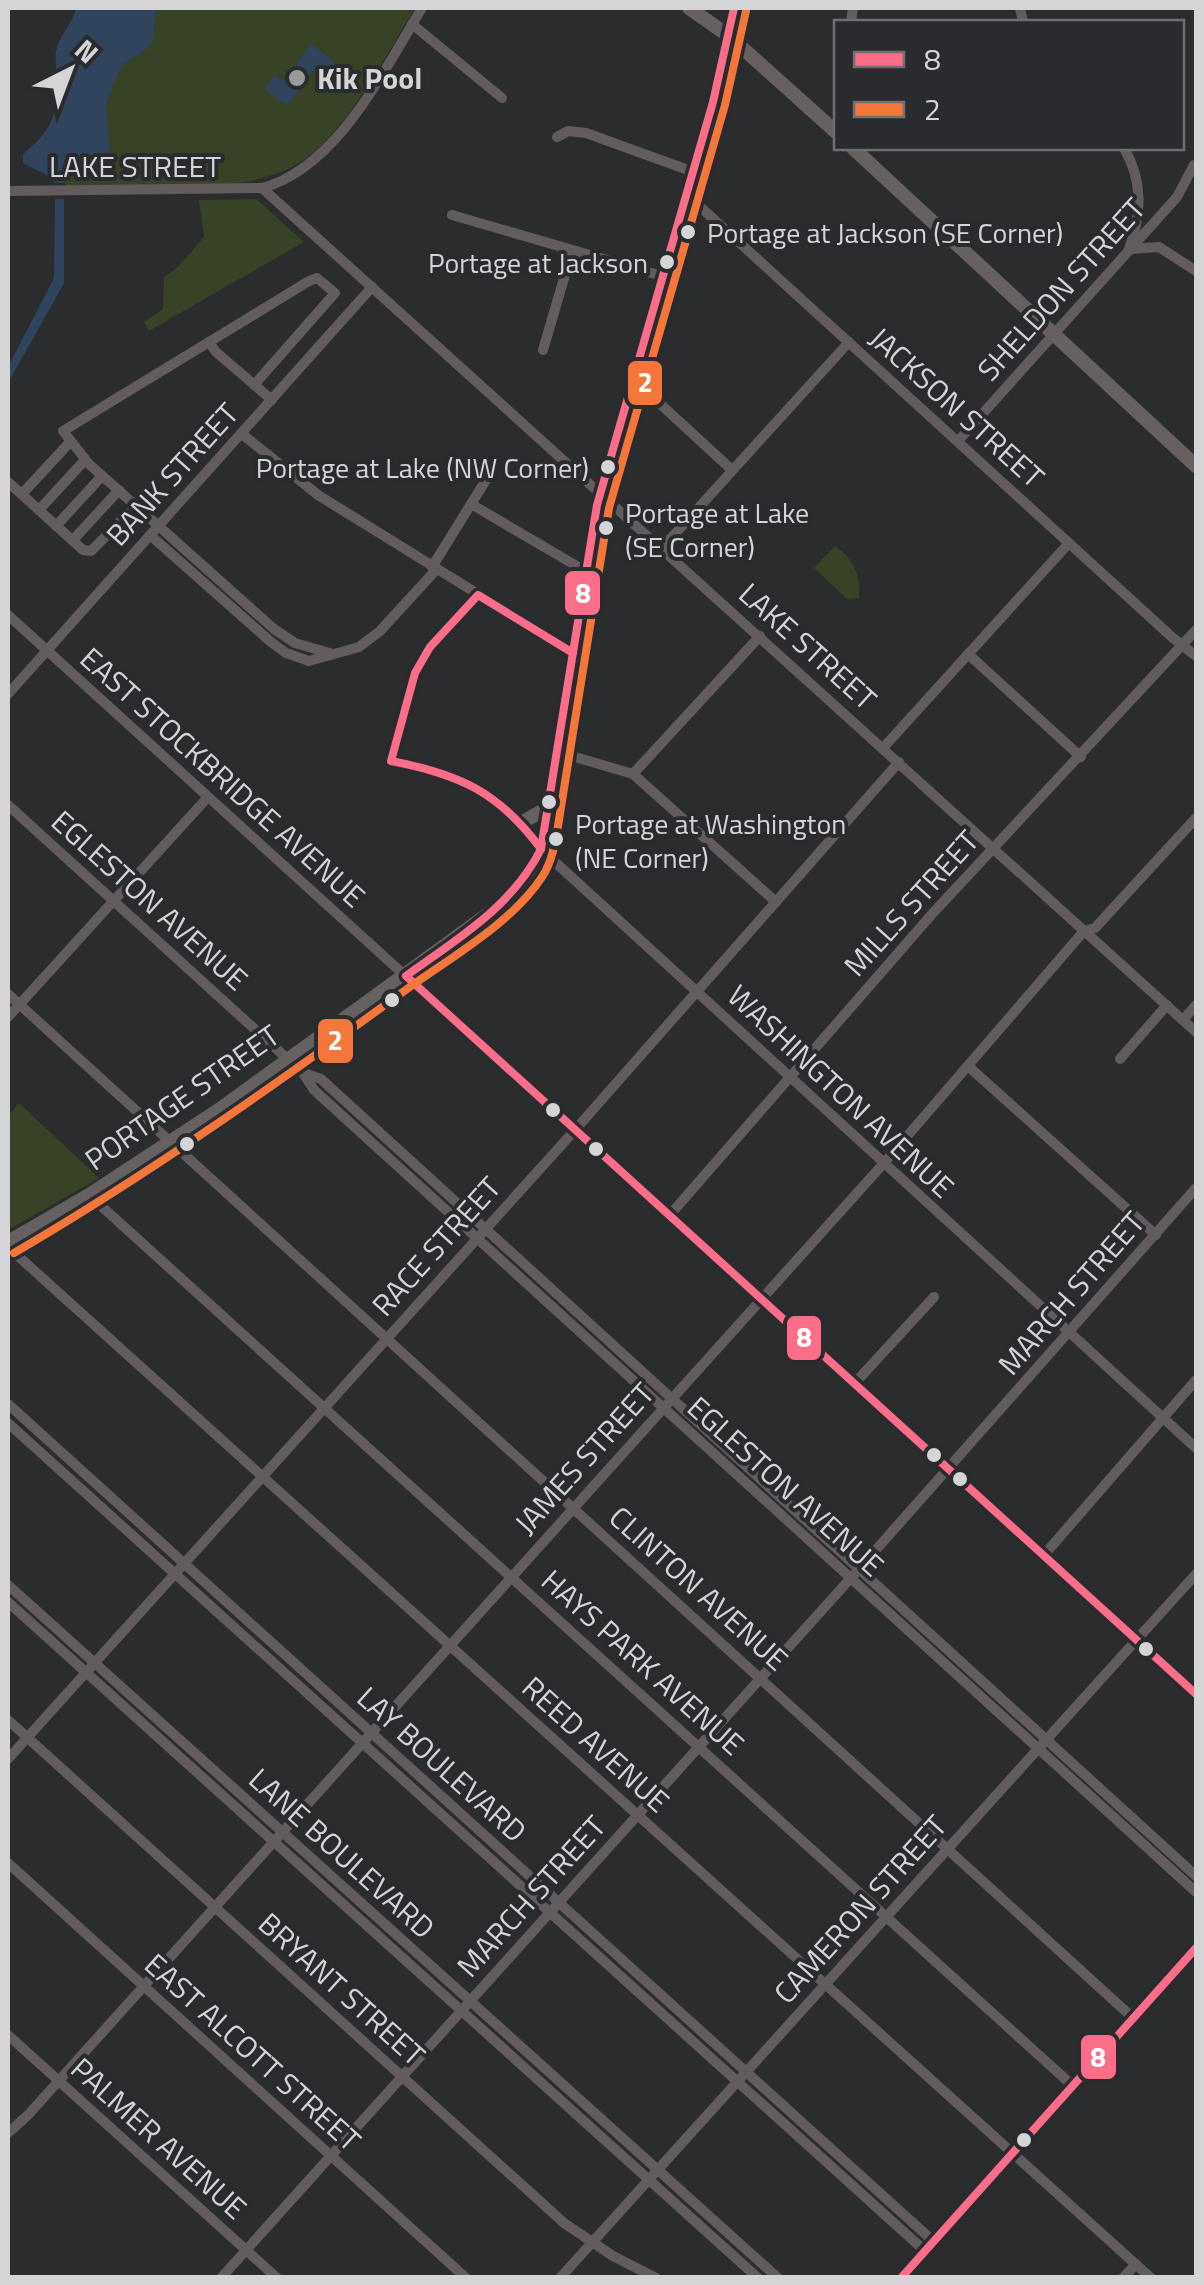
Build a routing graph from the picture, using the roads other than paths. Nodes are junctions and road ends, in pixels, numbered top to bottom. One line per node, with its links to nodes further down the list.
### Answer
1 (422, 8): 4 (street)
2 (689, 8): 5 (main road)
3 (734, 8): 5 (main road, PORTAGE STREET)
4 (412, 24): 6 (street); 13 (street)
5 (729, 36): 7 (main road); 12 (main road, PORTAGE STREET)
6 (502, 98)
7 (834, 130)
8 (557, 137): 12 (street)
9 (855, 150): 22 (main road)
10 (1125, 150): 17 (street)
11 (1194, 165): 17 (street, SHELDON STREET)
12 (691, 171): 15 (main road, PORTAGE STREET)
13 (262, 188): 14 (street, LAKE STREET); 21 (street, LAKE STREET)
14 (8, 191)
15 (685, 192): 20 (main road, PORTAGE STREET); 24 (street, JACKSON STREET)
16 (452, 216): 18 (street)
17 (1129, 249): 19 (street); 22 (street, SHELDON STREET)
18 (572, 251): 20 (street); 25 (street)
19 (1196, 271)
20 (662, 276): 26 (main road, PORTAGE STREET)
21 (372, 288): 28 (street, BANK STREET); 39 (street, LAKE STREET)
22 (1054, 334): 30 (street, SHELDON STREET); 33 (main road)
23 (209, 342): 27 (street); 27 (street); 31 (street)
24 (849, 342): 30 (street, JACKSON STREET); 34 (street)
25 (544, 350)
26 (632, 378): 34 (street); 39 (main road, PORTAGE STREET)
27 (254, 385): 28 (street)
28 (272, 400): 29 (street, BANK STREET)
29 (242, 434): 44 (street, BANK STREET); 50 (street)
30 (958, 441): 48 (street, JACKSON STREET)
31 (70, 442): 32 (street); 40 (street)
32 (86, 460): 36 (street); 43 (street)
33 (1196, 466)
34 (732, 470): 49 (street)
35 (490, 472): 41 (street)
36 (102, 476): 38 (street); 45 (street)
37 (8, 482): 40 (street)
38 (119, 490): 42 (street); 47 (street)
39 (600, 491): 49 (street, LAKE STREET); 51 (main road, PORTAGE STREET)
40 (22, 494): 43 (street)
41 (471, 504): 50 (street); 51 (street)
42 (137, 505): 44 (street); 47 (street)
43 (39, 510): 45 (street)
44 (160, 524): 46 (street, BANK STREET); 57 (street)
45 (56, 526): 47 (street)
46 (150, 535): 56 (street, BANK STREET); 57 (street)
47 (73, 540)
48 (1068, 542): 55 (street, JACKSON STREET); 59 (street)
49 (663, 547): 54 (street, LAKE STREET)
50 (434, 568): 57 (street); 58 (street)
51 (587, 572): 58 (main road, PORTAGE STREET)
52 (8, 614): 56 (street, EAST STOCKBRIDGE AVENUE)
53 (1196, 630): 55 (street, MILLS STREET)
54 (760, 636): 62 (street, LAKE STREET); 66 (street)
55 (1182, 646): 60 (street, JACKSON STREET); 64 (street, MILLS STREET)
56 (47, 651): 61 (street, BANK STREET); 68 (street, EAST STOCKBRIDGE AVENUE)
57 (333, 654)
58 (573, 654): 63 (main road, PORTAGE STREET)
59 (968, 654): 62 (street); 64 (street)
60 (1196, 656)
61 (8, 694)
62 (883, 748): 65 (street, LAKE STREET)
63 (558, 752): 66 (street); 70 (main road, PORTAGE STREET)
64 (1081, 757): 74 (street, MILLS STREET)
65 (898, 762): 74 (street, LAKE STREET); 76 (street, RACE STREET)
66 (633, 774): 76 (street)
67 (451, 775): 72 (street, WASHINGTON AVENUE)
68 (208, 797): 75 (street); 78 (street, EAST STOCKBRIDGE AVENUE)
69 (8, 804): 75 (street, EGLESTON AVENUE)
70 (549, 807): 72 (main road); 73 (main road, PORTAGE STREET)
71 (1196, 818): 77 (street, JAMES STREET)
72 (518, 824): 73 (street, WASHINGTON AVENUE)
73 (541, 849): 78 (main road, PORTAGE STREET); 79 (street, WASHINGTON AVENUE)
74 (994, 849): 77 (street, LAKE STREET); 91 (street, MILLS STREET)
75 (114, 901): 81 (street); 87 (street, EGLESTON AVENUE)
76 (776, 902): 79 (street, RACE STREET)
77 (1084, 931): 82 (street, LAKE STREET); 89 (street, JAMES STREET)
78 (406, 976): 87 (main road, PORTAGE STREET); 92 (street, EAST STOCKBRIDGE AVENUE)
79 (697, 992): 91 (street, WASHINGTON AVENUE); 92 (street, RACE STREET)
80 (8, 994): 81 (street, CLINTON AVENUE)
81 (19, 1004): 84 (street); 93 (street, CLINTON AVENUE)
82 (1166, 1005): 85 (street, LAKE STREET); 88 (street)
83 (1196, 1005): 85 (street)
84 (8, 1017)
85 (1183, 1020): 86 (street, LAKE STREET)
86 (1196, 1032)
87 (288, 1058): 90 (street, EGLESTON AVENUE); 93 (main road, PORTAGE STREET)
88 (1120, 1059)
89 (968, 1066): 96 (street, JAMES STREET); 101 (street)
90 (303, 1073): 94 (street, EGLESTON AVENUE); 95 (street, EGLESTON AVENUE)
91 (790, 1077): 96 (street, WASHINGTON AVENUE); 99 (street, MILLS STREET)
92 (575, 1130): 99 (street, EAST STOCKBRIDGE AVENUE); 100 (street, RACE STREET)
93 (172, 1142): 98 (main road, PORTAGE STREET); 108 (street, CLINTON AVENUE)
94 (391, 1143): 95 (street); 100 (street, EGLESTON AVENUE)
95 (382, 1152): 100 (street, EGLESTON AVENUE)
96 (884, 1163): 104 (street, JAMES STREET); 107 (street, WASHINGTON AVENUE)
97 (1196, 1188): 101 (street, MARCH STREET)
98 (89, 1195): 102 (main road, PORTAGE STREET); 113 (street, HAYS PARK AVENUE)
99 (669, 1216): 104 (street, EAST STOCKBRIDGE AVENUE)
100 (481, 1234): 105 (street, EGLESTON AVENUE); 106 (street, EGLESTON AVENUE); 108 (street, RACE STREET)
101 (1156, 1235): 107 (street, MARCH STREET)
102 (8, 1245): 119 (street, REED AVENUE)
103 (934, 1297): 110 (street)
104 (761, 1300): 110 (street, EAST STOCKBRIDGE AVENUE); 111 (street, JAMES STREET)
105 (580, 1315): 106 (street); 111 (street, EGLESTON AVENUE)
106 (571, 1324): 114 (street, EGLESTON AVENUE)
107 (1070, 1333): 115 (street, WASHINGTON AVENUE); 118 (street, MARCH STREET)
108 (387, 1338): 113 (street, RACE STREET); 124 (street, CLINTON AVENUE)
109 (1196, 1380): 115 (street)
110 (854, 1384): 118 (street, EAST STOCKBRIDGE AVENUE)
111 (672, 1398): 114 (street, JAMES STREET); 121 (street, EGLESTON AVENUE)
112 (8, 1404): 120 (street, LAY BOULEVARD)
113 (323, 1406): 119 (street, RACE STREET); 129 (street, HAYS PARK AVENUE)
114 (663, 1408): 123 (street, EGLESTON AVENUE); 124 (street, JAMES STREET)
115 (1164, 1419): 117 (street, WASHINGTON AVENUE); 125 (street)
116 (8, 1423): 122 (street, LAY BOULEVARD)
117 (1196, 1448)
118 (948, 1469): 125 (street, EAST STOCKBRIDGE AVENUE); 127 (street, MARCH STREET)
119 (261, 1475): 126 (street, RACE STREET); 133 (street, REED AVENUE)
120 (92, 1480): 122 (street); 126 (street, LAY BOULEVARD)
121 (766, 1484): 123 (street); 127 (street, EGLESTON AVENUE)
122 (82, 1490): 126 (street, LAY BOULEVARD)
123 (757, 1493): 127 (street, EGLESTON AVENUE)
124 (573, 1507): 129 (street, JAMES STREET); 135 (street, CLINTON AVENUE)
125 (1044, 1555): 132 (street, EAST STOCKBRIDGE AVENUE)
126 (180, 1568): 134 (street, RACE STREET); 139 (street, LAY BOULEVARD)
127 (855, 1574): 135 (street, MARCH STREET); 140 (street, EGLESTON AVENUE)
128 (1196, 1574): 132 (street, CAMERON STREET)
129 (511, 1576): 133 (street, JAMES STREET); 141 (street, HAYS PARK AVENUE)
130 (8, 1585): 134 (street, LANE BOULEVARD)
131 (8, 1602): 134 (street, LANE BOULEVARD)
132 (1136, 1640): 136 (street, EAST STOCKBRIDGE AVENUE); 140 (street, CAMERON STREET)
133 (449, 1646): 139 (street, JAMES STREET); 143 (street, REED AVENUE)
134 (90, 1668): 138 (street, RACE STREET); 146 (street, LANE BOULEVARD)
135 (761, 1678): 141 (street, MARCH STREET); 147 (street, CLINTON AVENUE)
136 (1196, 1694)
137 (8, 1720): 138 (street, BRYANT STREET)
138 (27, 1738): 142 (street, RACE STREET); 152 (street, BRYANT STREET)
139 (366, 1738): 144 (street, LAY BOULEVARD); 146 (street, JAMES STREET)
140 (1043, 1745): 145 (street, EGLESTON AVENUE); 147 (street, CAMERON STREET)
141 (699, 1746): 143 (street, MARCH STREET); 155 (street, HAYS PARK AVENUE)
142 (8, 1760)
143 (636, 1815): 151 (street, MARCH STREET); 158 (street, REED AVENUE)
144 (462, 1824): 151 (street, LAY BOULEVARD); 153 (street, LAY BOULEVARD)
145 (1136, 1829): 149 (street, EGLESTON AVENUE); 150 (street, EGLESTON AVENUE)
146 (277, 1837): 152 (street, JAMES STREET); 154 (street, LANE BOULEVARD); 156 (street, LANE BOULEVARD)
147 (948, 1848): 155 (street, CAMERON STREET); 163 (street, CLINTON AVENUE)
148 (8, 1863): 159 (street, EAST ALCOTT STREET)
149 (1196, 1876)
150 (1196, 1892)
151 (558, 1902): 153 (street, MARCH STREET); 160 (street, LAY BOULEVARD)
152 (214, 1907): 159 (street, JAMES STREET); 165 (street, BRYANT STREET)
153 (550, 1912): 160 (street, LAY BOULEVARD); 161 (street, MARCH STREET)
154 (374, 1915): 156 (street); 161 (street, LANE BOULEVARD)
155 (886, 1916): 158 (street, CAMERON STREET); 168 (street, HAYS PARK AVENUE)
156 (365, 1925): 162 (street, LANE BOULEVARD)
157 (1196, 1948): 163 (street)
158 (825, 1984): 166 (street, CAMERON STREET); 172 (street, REED AVENUE)
159 (143, 1987): 167 (street, JAMES STREET); 173 (street, EAST ALCOTT STREET)
160 (649, 1992): 166 (street, LAY BOULEVARD)
161 (470, 2001): 162 (street, MARCH STREET); 169 (street, LANE BOULEVARD)
162 (461, 2011): 165 (street, MARCH STREET); 170 (street, LANE BOULEVARD)
163 (1133, 2018): 168 (street)
164 (8, 2035): 167 (street, PALMER AVENUE)
165 (402, 2076): 173 (street, MARCH STREET); 178 (street, BRYANT STREET)
166 (742, 2076): 174 (street, LAY BOULEVARD); 175 (street, LAY BOULEVARD); 176 (street, CAMERON STREET)
167 (58, 2081): 171 (street, JAMES STREET); 180 (street, PALMER AVENUE)
168 (1073, 2086): 172 (street)
169 (566, 2088): 170 (street); 176 (street, LANE BOULEVARD)
170 (557, 2098): 177 (street, LANE BOULEVARD)
171 (8, 2133)
172 (1012, 2153): 179 (street); 181 (street, REED AVENUE)
173 (330, 2156): 180 (street, MARCH STREET); 184 (street, EAST ALCOTT STREET)
174 (842, 2158): 175 (street); 179 (street, LAY BOULEVARD)
175 (834, 2168): 179 (street, LAY BOULEVARD)
176 (657, 2170): 177 (street, CAMERON STREET); 188 (street, LANE BOULEVARD)
177 (647, 2180): 178 (street, CAMERON STREET); 187 (street, LANE BOULEVARD)
178 (592, 2242): 185 (street, CAMERON STREET); 186 (street, BRYANT STREET)
179 (929, 2246): 189 (street)
180 (246, 2249): 182 (street, MARCH STREET); 183 (street, PALMER AVENUE)
181 (1136, 2264): 190 (street); 191 (street, REED AVENUE)
182 (221, 2278)
183 (277, 2278)
184 (466, 2278)
185 (560, 2278)
186 (656, 2278)
187 (758, 2278)
188 (778, 2278)
189 (901, 2278)
190 (1124, 2278)
191 (1151, 2278)

